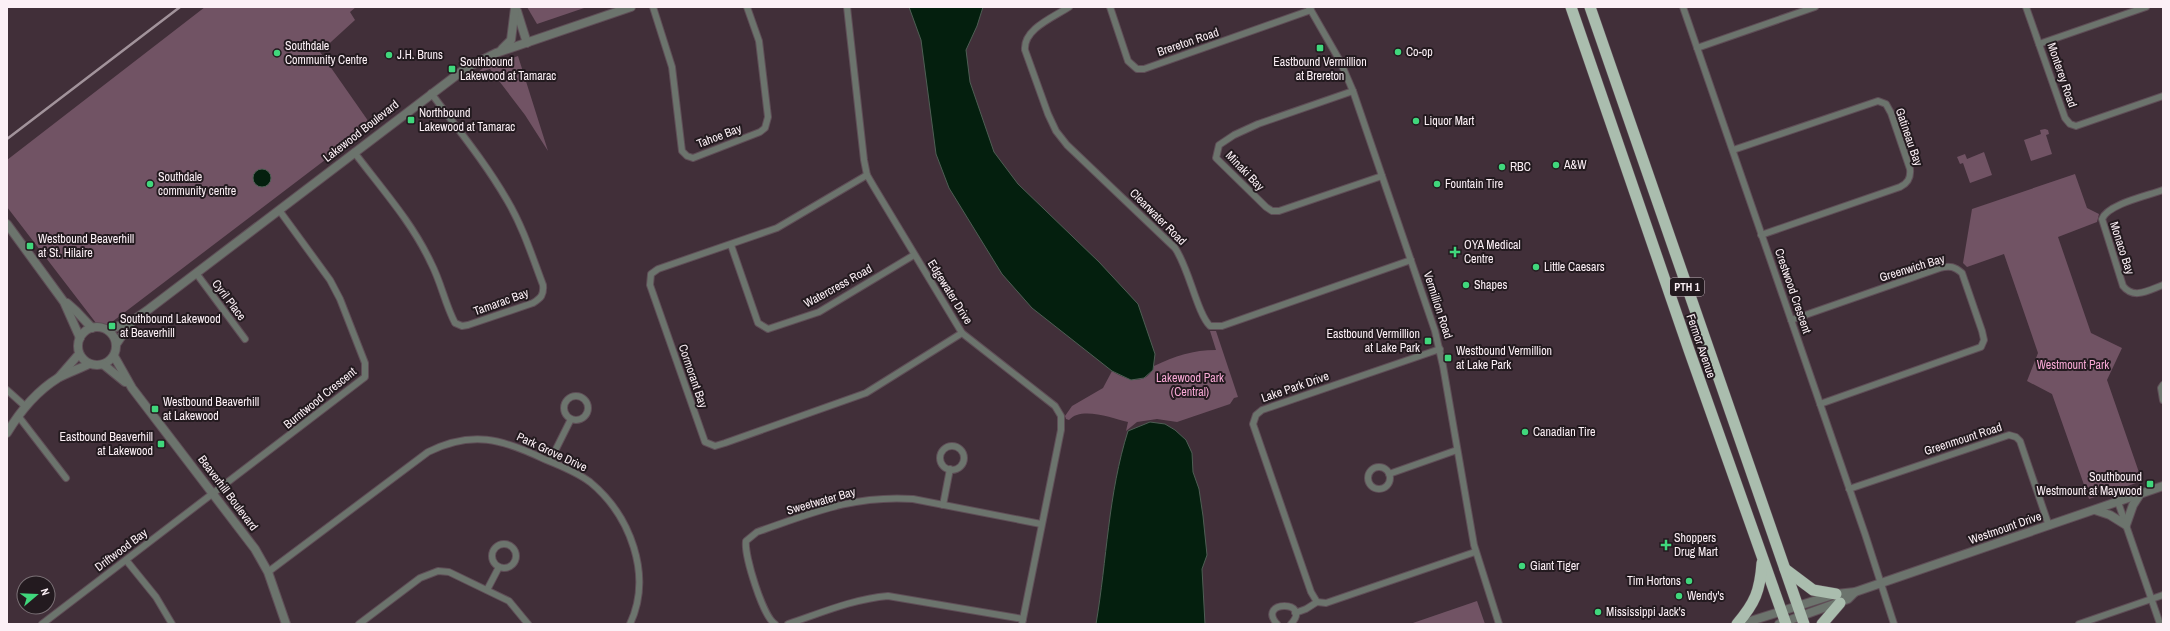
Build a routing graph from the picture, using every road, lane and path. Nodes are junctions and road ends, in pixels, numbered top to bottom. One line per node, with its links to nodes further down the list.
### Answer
1 (515, 7): 15 (street); 18 (street)
2 (631, 7): 15 (street, Lakewood Boulevard)
3 (653, 7): 4 (street, Tahoe Bay)
4 (747, 7)
5 (847, 7): 24 (street, Edgewater Drive)
6 (1069, 7): 32 (street, Clearwater Road)
7 (1110, 7): 14 (street, Brereton Road)
8 (1571, 7): 75 (highway, Fermor Avenue / PTH 1)
9 (1590, 7): 78 (highway, Fermor Avenue / PTH 1)
10 (1683, 7): 17 (street, Crestwood Crescent)
11 (1815, 7): 17 (street)
12 (2026, 7): 16 (street, Monterey Road)
13 (2146, 7): 16 (street)
14 (1310, 8): 19 (street, Vermillion Road)
15 (527, 43): 18 (street, Lakewood Boulevard)
16 (2039, 44): 21 (street, Monterey Road)
17 (1697, 48): 22 (street, Crestwood Crescent)
18 (496, 53): 20 (street, Lakewood Boulevard)
19 (1353, 91): 25 (street, Vermillion Road); 25 (street, Minaki Bay)
20 (431, 93): 23 (street, Lakewood Boulevard); 23 (street, Tamarac Bay)
21 (2163, 96)
22 (1733, 150): 29 (street, Crestwood Crescent); 29 (street, Gatineau Bay)
23 (354, 152): 27 (street, Lakewood Boulevard)
24 (867, 175): 30 (street, Cormorant Bay); 31 (street, Edgewater Drive)
25 (1382, 176): 32 (street, Vermillion Road)
26 (2163, 190): 34 (street, Monaco Bay)
27 (279, 210): 33 (street, Lakewood Boulevard); 66 (street, Burntwood Crescent)
28 (8, 230): 35 (street)
29 (1761, 235): 36 (street, Crestwood Crescent)
30 (731, 245): 31 (street, Watercress Road); 40 (street, Cormorant Bay)
31 (914, 255): 40 (street, Edgewater Drive)
32 (1412, 260): 44 (street, Vermillion Road)
33 (196, 273): 37 (street, Lakewood Boulevard); 42 (street, Cyril Place)
34 (2163, 285)
35 (64, 302): 38 (street); 41 (street)
36 (1791, 320): 54 (street, Crestwood Crescent); 54 (street, Greenwich Bay)
37 (132, 321): 39 (street, Lakewood Boulevard); 43 (street, Lakewood Boulevard)
38 (92, 328): 39 (street); 41 (street)
39 (108, 330): 43 (street)
40 (962, 334): 71 (street, Edgewater Drive)
41 (80, 338): 45 (street)
42 (245, 339)
43 (116, 343): 46 (street)
44 (1440, 349): 59 (street, Vermillion Road); 85 (street, Lake Park Drive)
45 (79, 354): 47 (street); 49 (street)
46 (114, 356): 48 (street); 51 (street, Beaverhill Boulevard)
47 (89, 364): 48 (street); 49 (street)
48 (104, 365): 51 (street, Beaverhill Boulevard)
49 (58, 378): 55 (street)
50 (2163, 385): 53 (street)
51 (132, 388): 66 (street, Beaverhill Boulevard)
52 (7, 390): 55 (street)
53 (2163, 400)
54 (1820, 404): 65 (street, Crestwood Crescent)
55 (26, 408): 56 (street)
56 (19, 417): 58 (street); 63 (street)
57 (571, 418): 60 (street)
58 (7, 433)
59 (1458, 450): 62 (street); 74 (street, Vermillion Road)
60 (550, 461): 79 (street, Park Grove Drive); 97 (street, Park Grove Drive)
61 (950, 469): 69 (street)
62 (1389, 474)
63 (66, 478)
64 (2163, 486): 67 (street, Westmount Drive)
65 (1849, 489): 73 (street, Greenmount Road); 80 (street, Crestwood Crescent)
66 (213, 494): 76 (street, Driftwood Bay); 79 (street, Beaverhill Boulevard)
67 (2140, 494): 68 (street, Westmount Drive); 72 (street)
68 (2118, 502): 70 (street, Westmount Drive); 72 (street)
69 (943, 505): 71 (street, Sweetwater Bay); 98 (street, Sweetwater Bay)
70 (2095, 510): 72 (street); 73 (street, Westmount Drive)
71 (1041, 524): 89 (street, Edgewater Drive)
72 (2126, 525): 84 (street)
73 (2050, 526): 80 (street, Westmount Drive)
74 (1476, 552): 85 (street); 102 (street, Vermillion Road)
75 (1762, 559): 87 (highway, Fermor Avenue / PTH 1); 103 (highway)
76 (126, 560): 92 (street, Driftwood Bay); 93 (street)
77 (499, 567): 81 (street)
78 (1784, 568): 83 (highway); 86 (highway, Fermor Avenue / PTH 1)
79 (268, 572): 94 (street, Beaverhill Boulevard)
80 (1880, 584): 83 (street, Westmount Drive); 106 (street, Crestwood Crescent)
81 (487, 590): 95 (street); 96 (street)
82 (2163, 595): 84 (street)
83 (1838, 598): 86 (street, Westmount Drive); 90 (street, Westmount Drive); 105 (highway)
84 (2151, 599): 107 (street); 108 (street)
85 (1317, 602): 88 (street)
86 (1797, 606): 87 (street, Westmount Drive); 90 (highway, Fermor Avenue / PTH 1)
87 (1781, 611): 91 (highway, Fermor Avenue / PTH 1); 104 (street)
88 (1295, 613): 100 (street); 101 (street)
89 (1023, 621): 99 (street)
90 (1802, 621): 91 (street, Westmount Drive)
91 (1784, 623)
92 (42, 624)
93 (172, 624)
94 (286, 624)
95 (360, 624)
96 (528, 624)
97 (630, 624)
98 (775, 624)
99 (788, 624)
100 (1278, 624)
101 (1291, 624)
102 (1499, 624)
103 (1737, 624)
104 (1741, 624)
105 (1822, 624)
106 (1894, 624)
107 (2078, 624)
108 (2160, 624)

